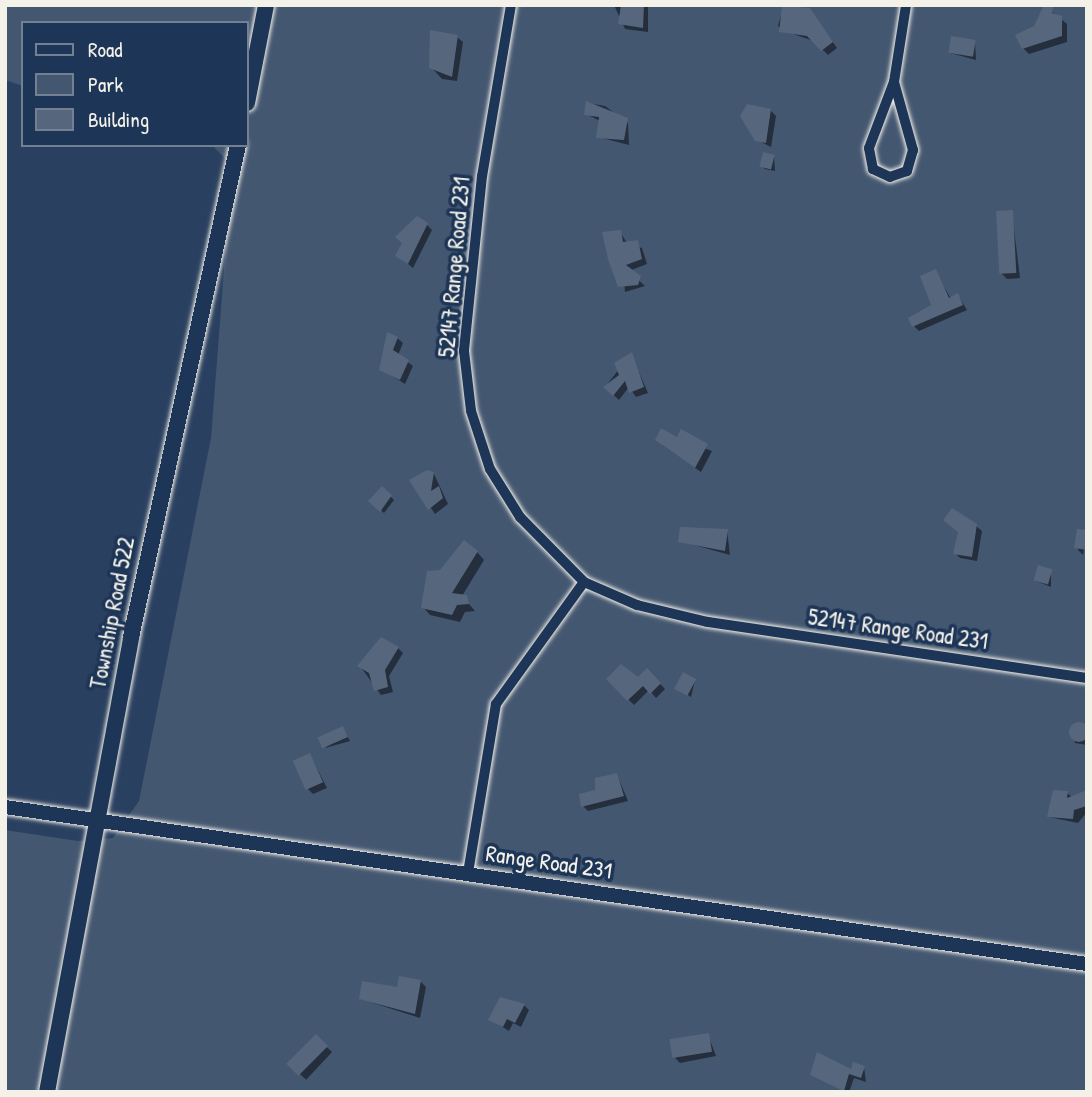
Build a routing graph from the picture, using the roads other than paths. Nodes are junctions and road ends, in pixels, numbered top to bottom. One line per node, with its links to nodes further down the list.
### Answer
1 (265, 5): 5 (main road)
2 (511, 5): 7 (street, 52147 Range Road 231)
3 (906, 5): 4 (street)
4 (894, 82): 4 (street)
5 (248, 98)
6 (238, 147): 10 (main road, Township Road 522)
7 (584, 582): 8 (street, 52147 Range Road 231); 11 (street)
8 (1087, 678)
9 (5, 807): 10 (street, Range Road 231)
10 (94, 818): 11 (street, Range Road 231); 13 (main road, Township Road 522)
11 (468, 873): 12 (street, Range Road 231)
12 (1087, 964)
13 (47, 1092)

